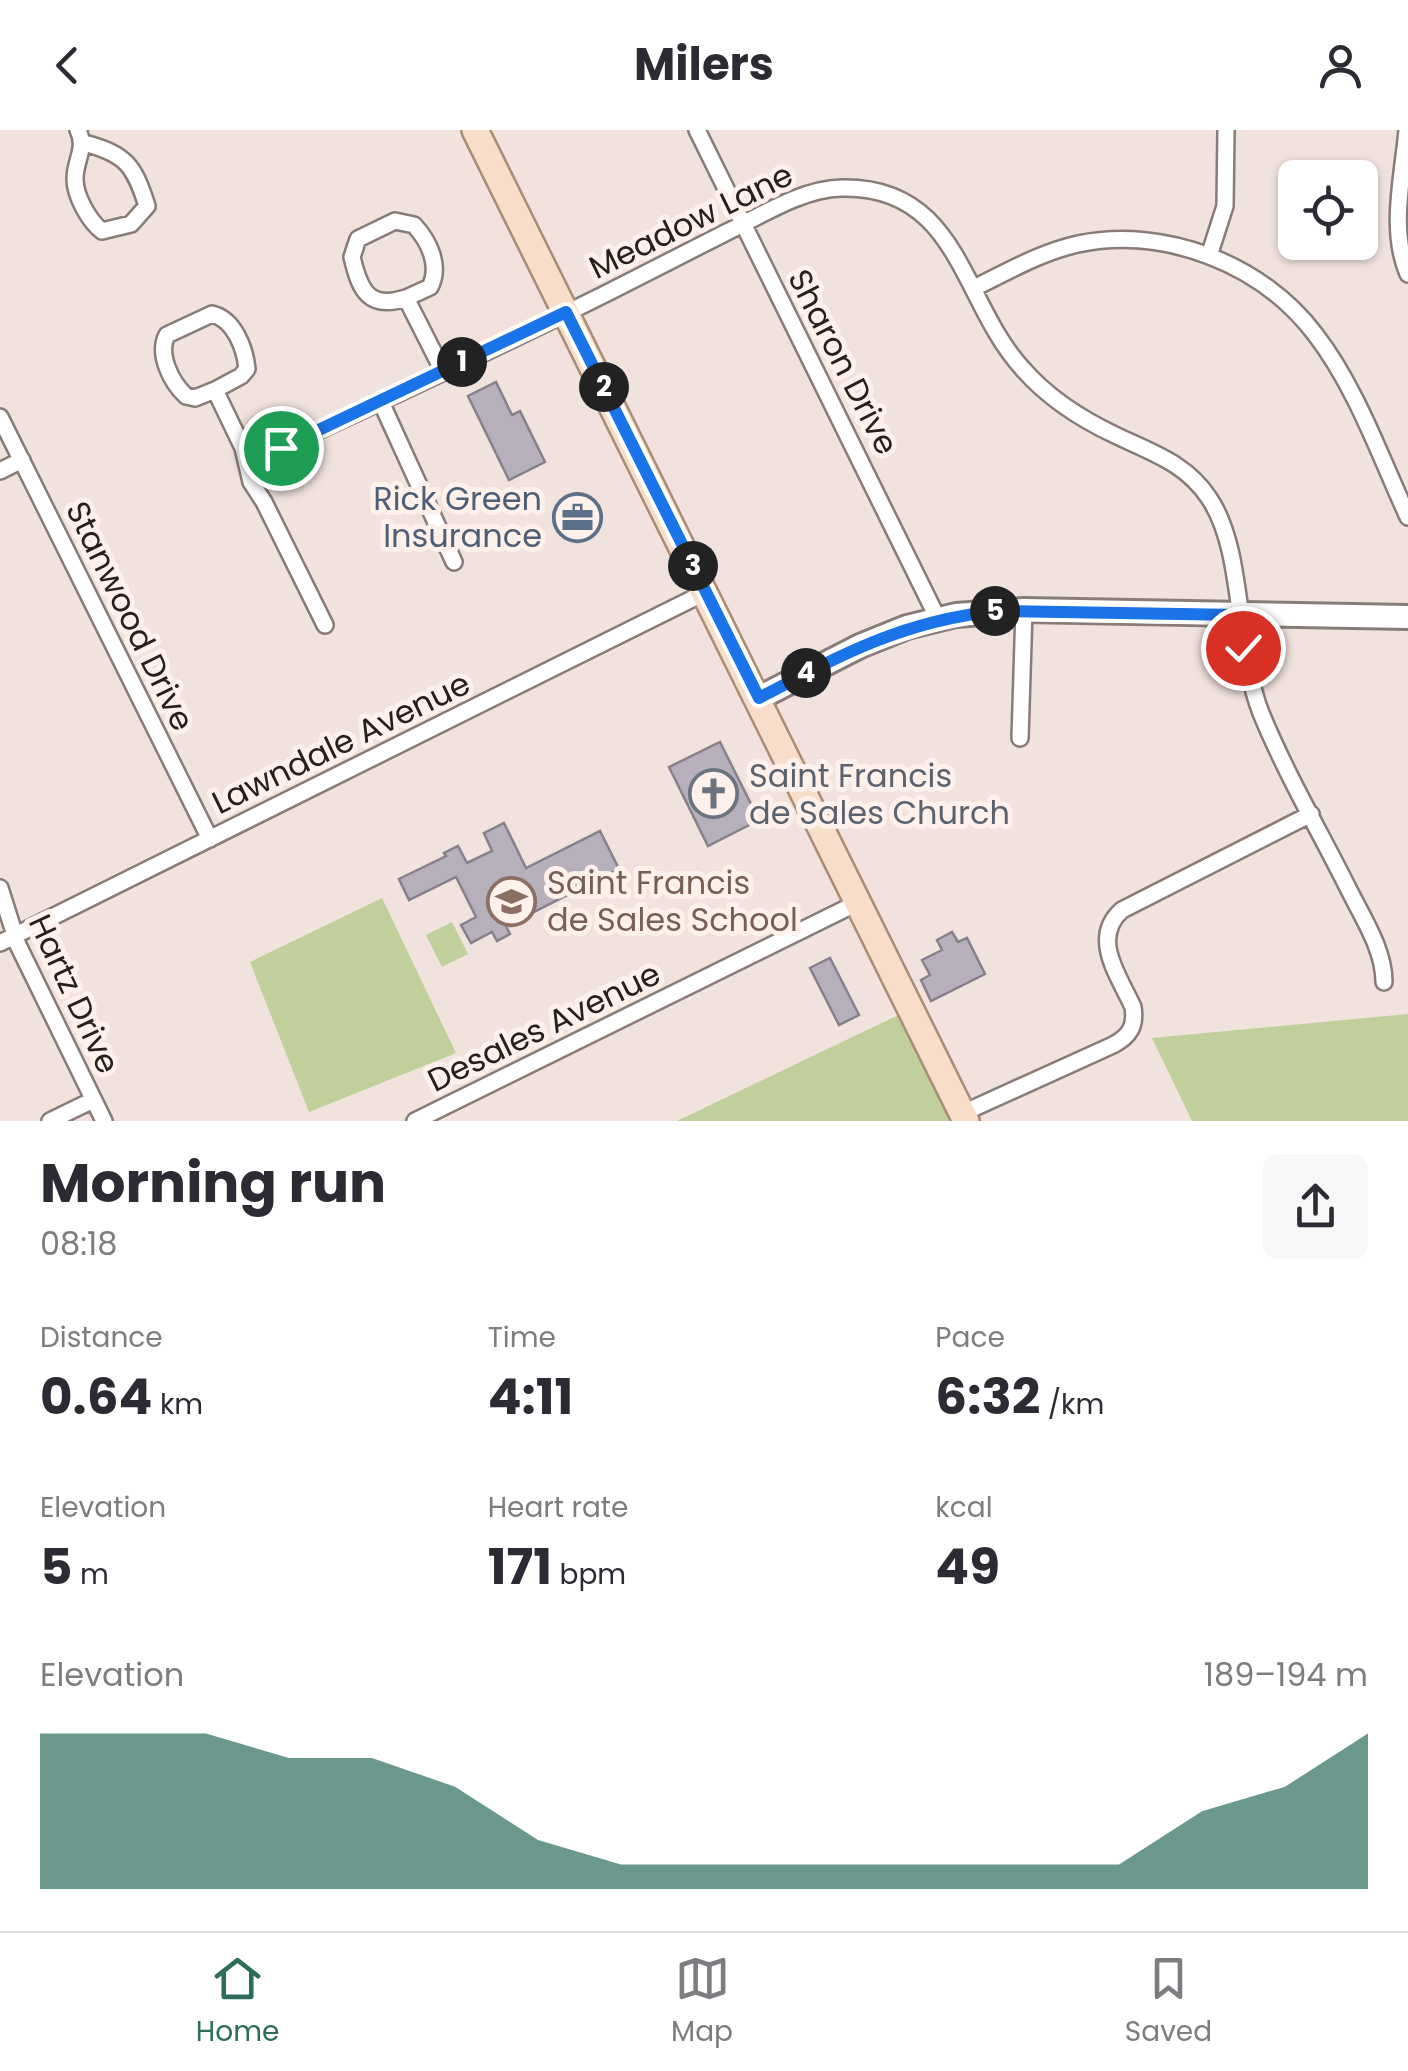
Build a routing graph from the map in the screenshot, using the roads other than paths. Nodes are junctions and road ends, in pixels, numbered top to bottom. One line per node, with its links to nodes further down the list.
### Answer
1 (475, 130): 11 (main road)
2 (698, 130): 6 (street, Sharon Drive)
3 (1226, 130): 7 (street)
4 (1406, 130): 8 (street)
5 (81, 136): 5 (street)
6 (743, 224): 9 (street, Meadow Lane); 11 (street, Meadow Lane); 25 (street, Sharon Drive)
7 (1209, 256): 9 (street); 19 (street)
8 (1408, 274)
9 (974, 288): 23 (street, Meadow Lane)
10 (406, 298): 10 (street); 12 (street)
11 (566, 312): 12 (street, Meadow Lane); 21 (main road)
12 (443, 371): 14 (street, Meadow Lane)
13 (215, 390): 13 (street); 18 (street)
14 (380, 402): 18 (street, Meadow Lane); 20 (street)
15 (0, 418): 16 (street, Stanwood Drive)
16 (22, 460): 17 (street); 30 (street, Stanwood Drive)
17 (0, 471)
18 (251, 482): 26 (street)
19 (1408, 517)
20 (454, 562)
21 (706, 592): 27 (main road); 30 (street, Lawndale Avenue)
22 (1024, 610): 23 (street); 25 (street); 28 (street)
23 (1239, 615): 24 (street); 29 (street, Meadow Lane)
24 (1408, 617)
25 (938, 619): 27 (street)
26 (325, 625)
27 (759, 698): 32 (main road)
28 (1020, 738)
29 (1311, 814): 34 (street, Meadow Lane); 36 (street)
30 (210, 838): 33 (street, Lawndale Avenue)
31 (0, 888): 33 (street, Hartz Drive)
32 (859, 902): 36 (main road); 39 (street, Desales Avenue)
33 (7, 939): 35 (street, Hartz Drive)
34 (1384, 982)
35 (93, 1100): 37 (street); 38 (street, Hartz Drive)
36 (965, 1117)
37 (50, 1121)
38 (104, 1121)
39 (416, 1121)

